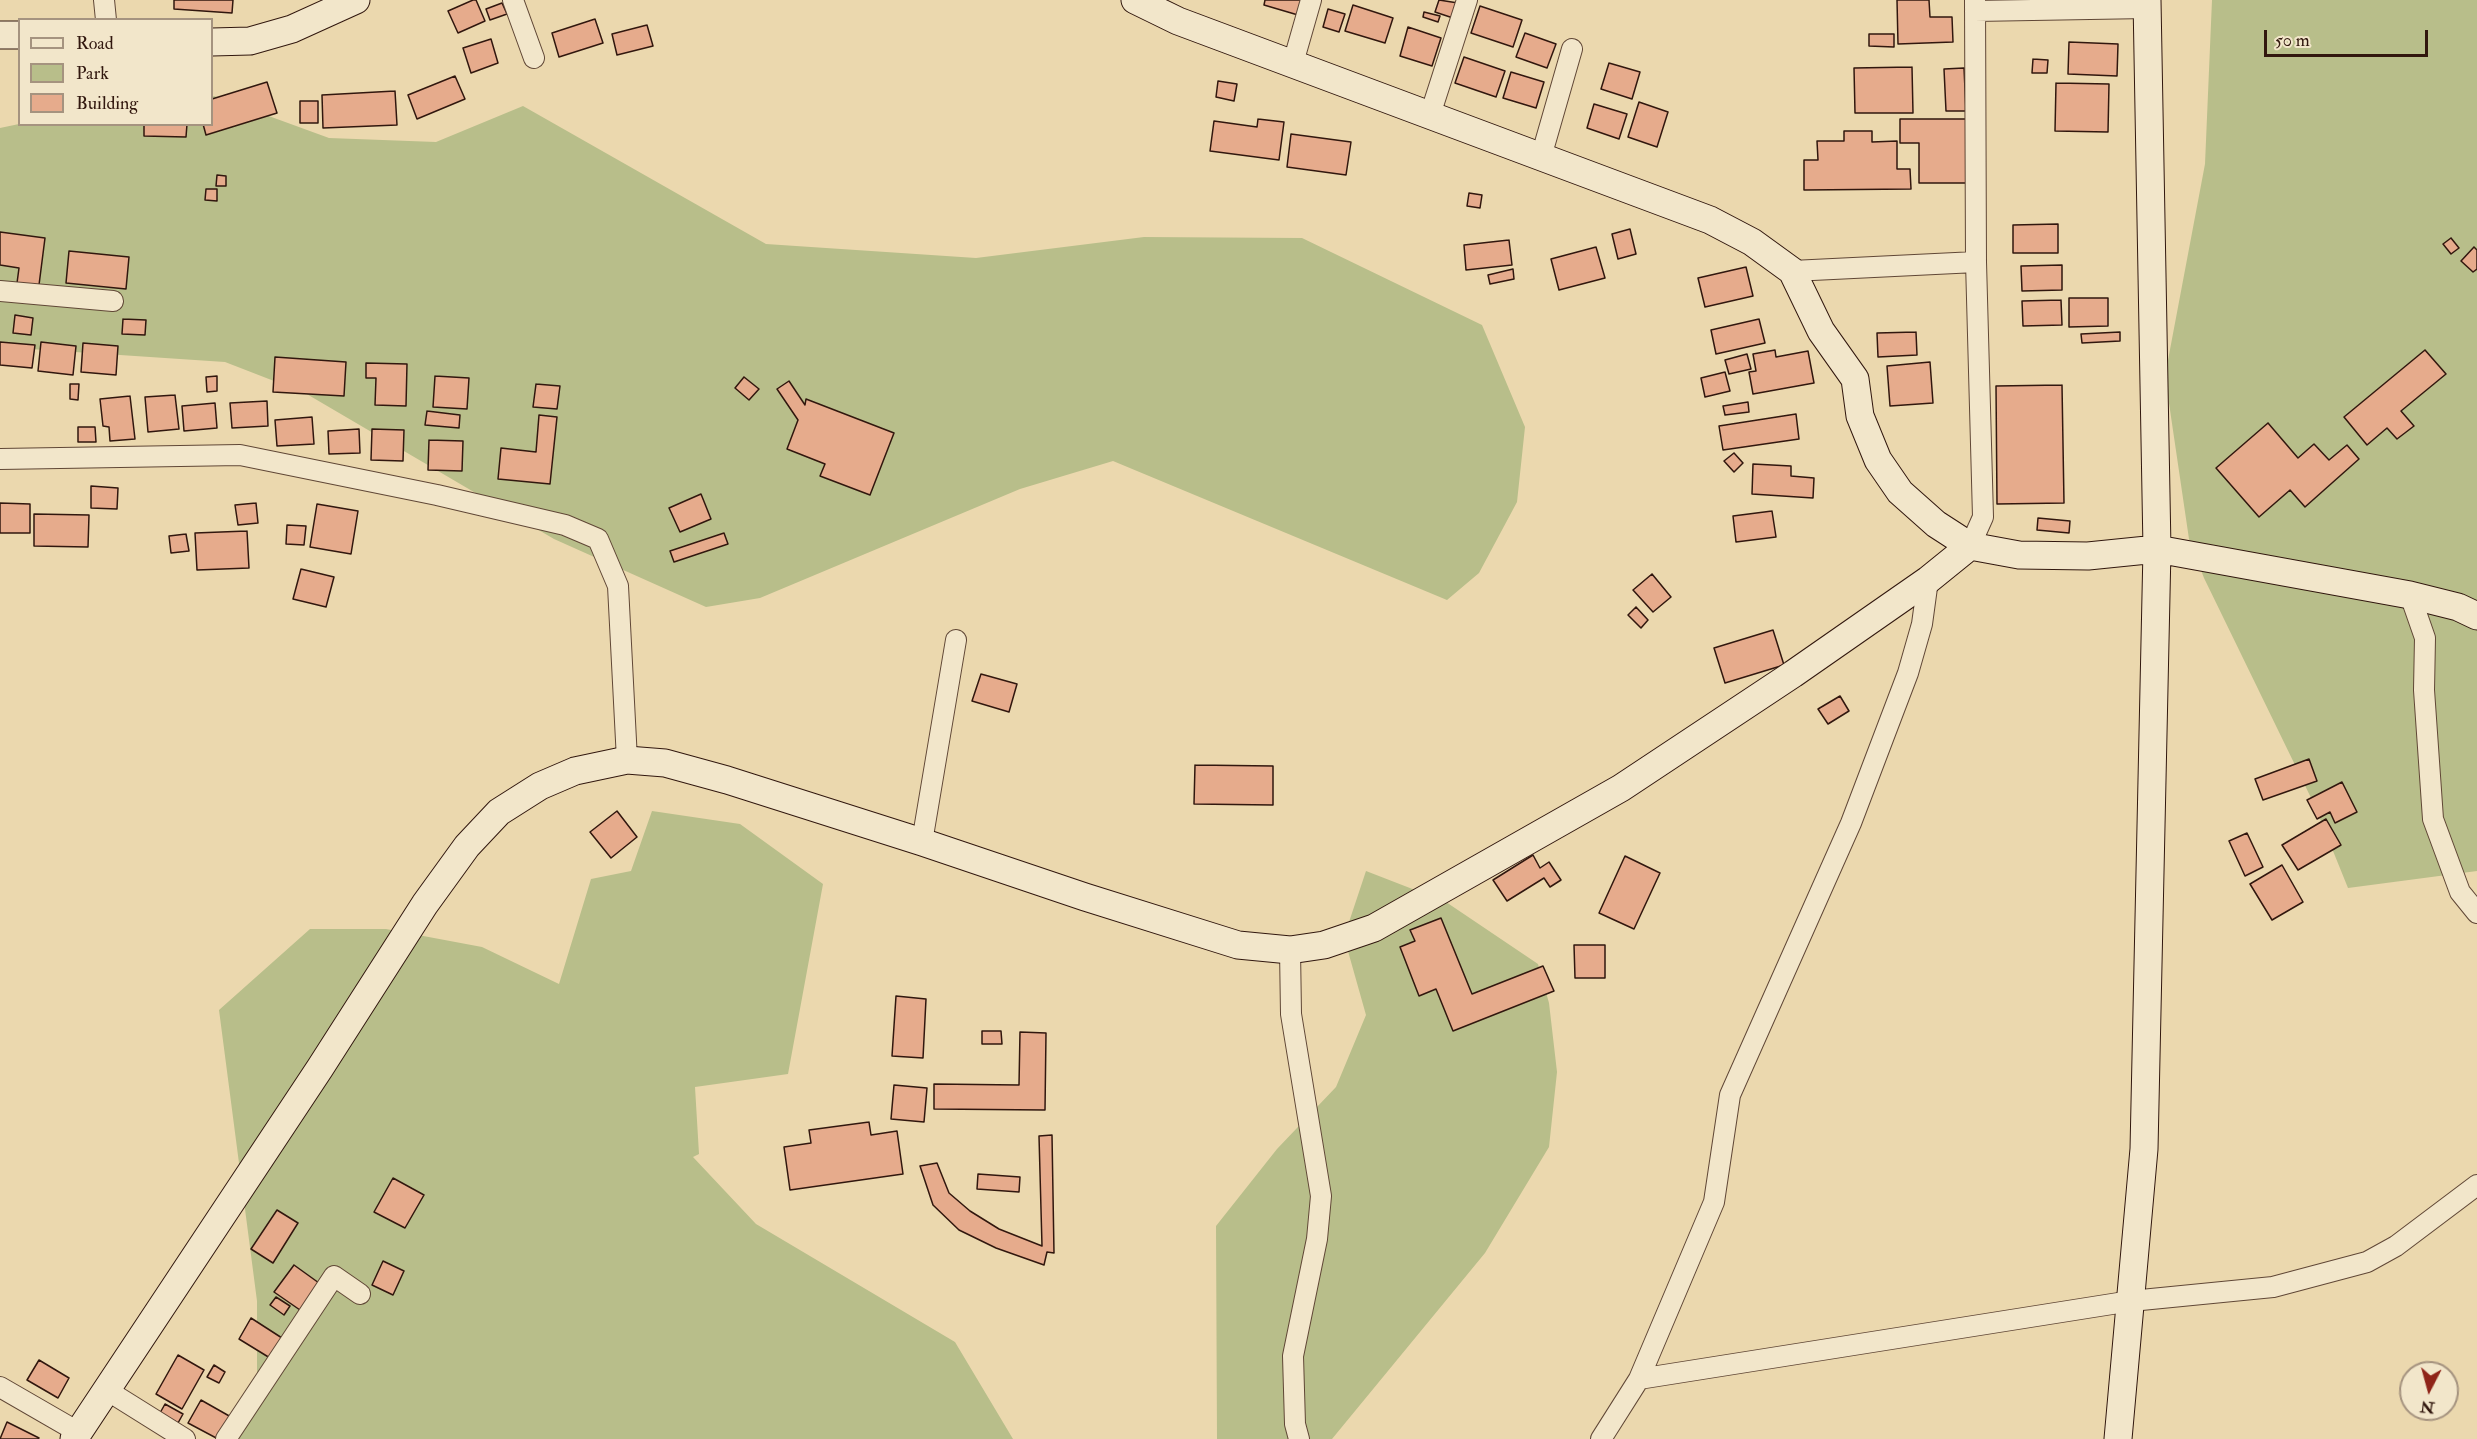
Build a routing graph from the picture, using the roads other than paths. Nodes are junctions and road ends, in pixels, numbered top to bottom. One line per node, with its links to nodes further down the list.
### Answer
1 (104, 0): 9 (street)
2 (356, 0): 12 (street)
3 (513, 0): 14 (street)
4 (1135, 0): 15 (street)
5 (1311, 0): 15 (street)
6 (1467, 0): 16 (street)
7 (2147, 4): 8 (street); 24 (street)
8 (1975, 6): 18 (street)
9 (106, 18)
10 (0, 34): 11 (street)
11 (18, 35)
12 (213, 42)
13 (1572, 49): 17 (street)
14 (534, 58)
15 (1293, 63): 16 (street)
16 (1430, 115): 17 (street)
17 (1541, 157): 19 (street)
18 (1976, 262): 19 (street); 23 (street)
19 (1792, 271): 23 (street)
20 (0, 291): 21 (street)
21 (113, 301)
22 (0, 459): 29 (street)
23 (1970, 546): 24 (street); 25 (street)
24 (2157, 549): 26 (street); 35 (street)
25 (1928, 580): 32 (street); 36 (street)
26 (2410, 595): 27 (street); 31 (street)
27 (2477, 616)
28 (956, 640): 30 (street)
29 (627, 760): 30 (street); 38 (street)
30 (922, 842): 32 (street)
31 (2477, 913)
32 (1290, 950): 42 (street)
33 (2477, 1185): 35 (street)
34 (360, 1294): 41 (street)
35 (2131, 1300): 36 (street); 44 (street)
36 (1639, 1379): 43 (street)
37 (0, 1387): 39 (street)
38 (105, 1389): 39 (street); 40 (street)
39 (76, 1436)
40 (185, 1439)
41 (226, 1439)
42 (1299, 1439)
43 (1601, 1439)
44 (2118, 1439)

